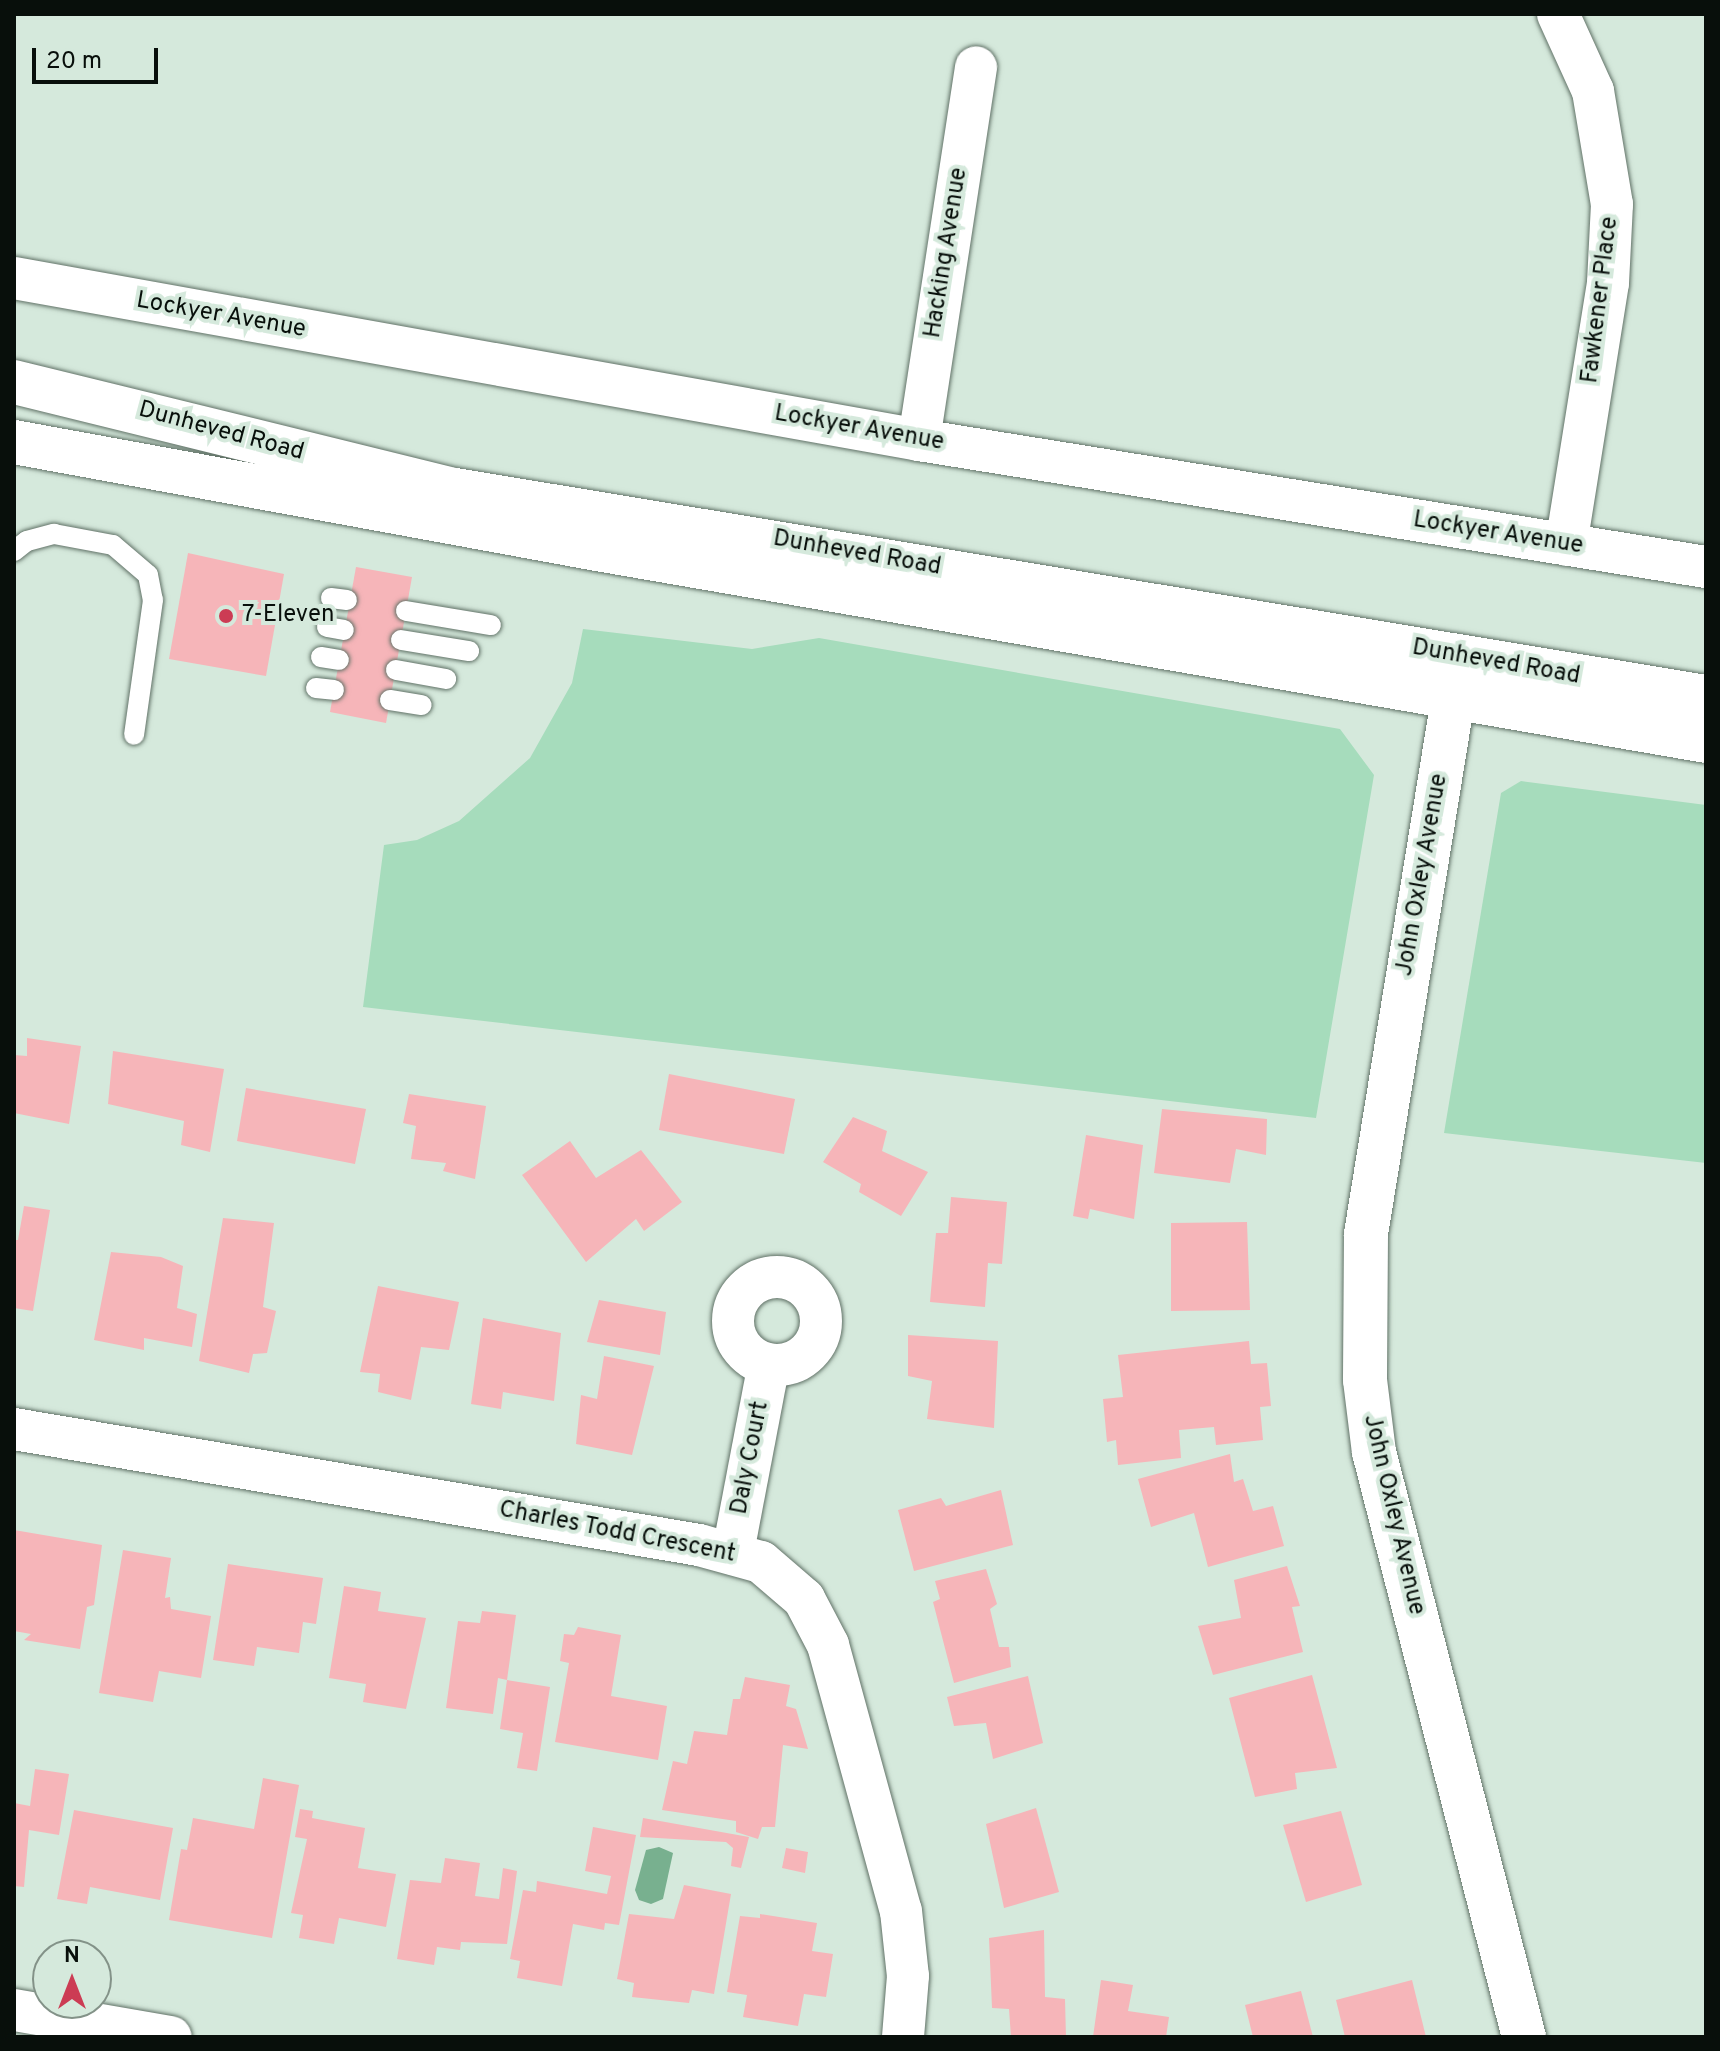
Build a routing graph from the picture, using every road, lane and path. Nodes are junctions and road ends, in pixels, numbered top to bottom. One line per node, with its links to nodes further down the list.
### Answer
1 (1558, 14): 7 (street, Fawkener Place)
2 (976, 67): 5 (street, Hacking Avenue)
3 (14, 278): 5 (street, Lockyer Avenue)
4 (14, 382): 13 (main road, Dunheved Road)
5 (919, 440): 7 (street, Lockyer Avenue)
6 (14, 442): 19 (main road, Dunheved Road)
7 (1566, 545): 9 (street, Lockyer Avenue)
8 (14, 551): 22 (lane)
9 (1706, 567)
10 (406, 611): 11 (lane)
11 (491, 625)
12 (401, 640): 14 (lane)
13 (1395, 645): 15 (main road, Dunheved Road); 19 (main road)
14 (469, 651)
15 (1526, 669): 18 (main road, Dunheved Road); 19 (main road)
16 (396, 670): 17 (lane)
17 (446, 679)
18 (1706, 697)
19 (1453, 699): 23 (main road, Dunheved Road); 30 (main road, John Oxley Avenue)
20 (390, 700): 21 (lane)
21 (422, 705)
22 (134, 735)
23 (1706, 741)
24 (769, 1364): 26 (street, Daly Court)
25 (14, 1429): 26 (street, Charles Todd Crescent)
26 (733, 1552): 29 (street, Charles Todd Crescent)
27 (14, 2010): 28 (street)
28 (171, 2037)
29 (903, 2037)
30 (1524, 2037)

